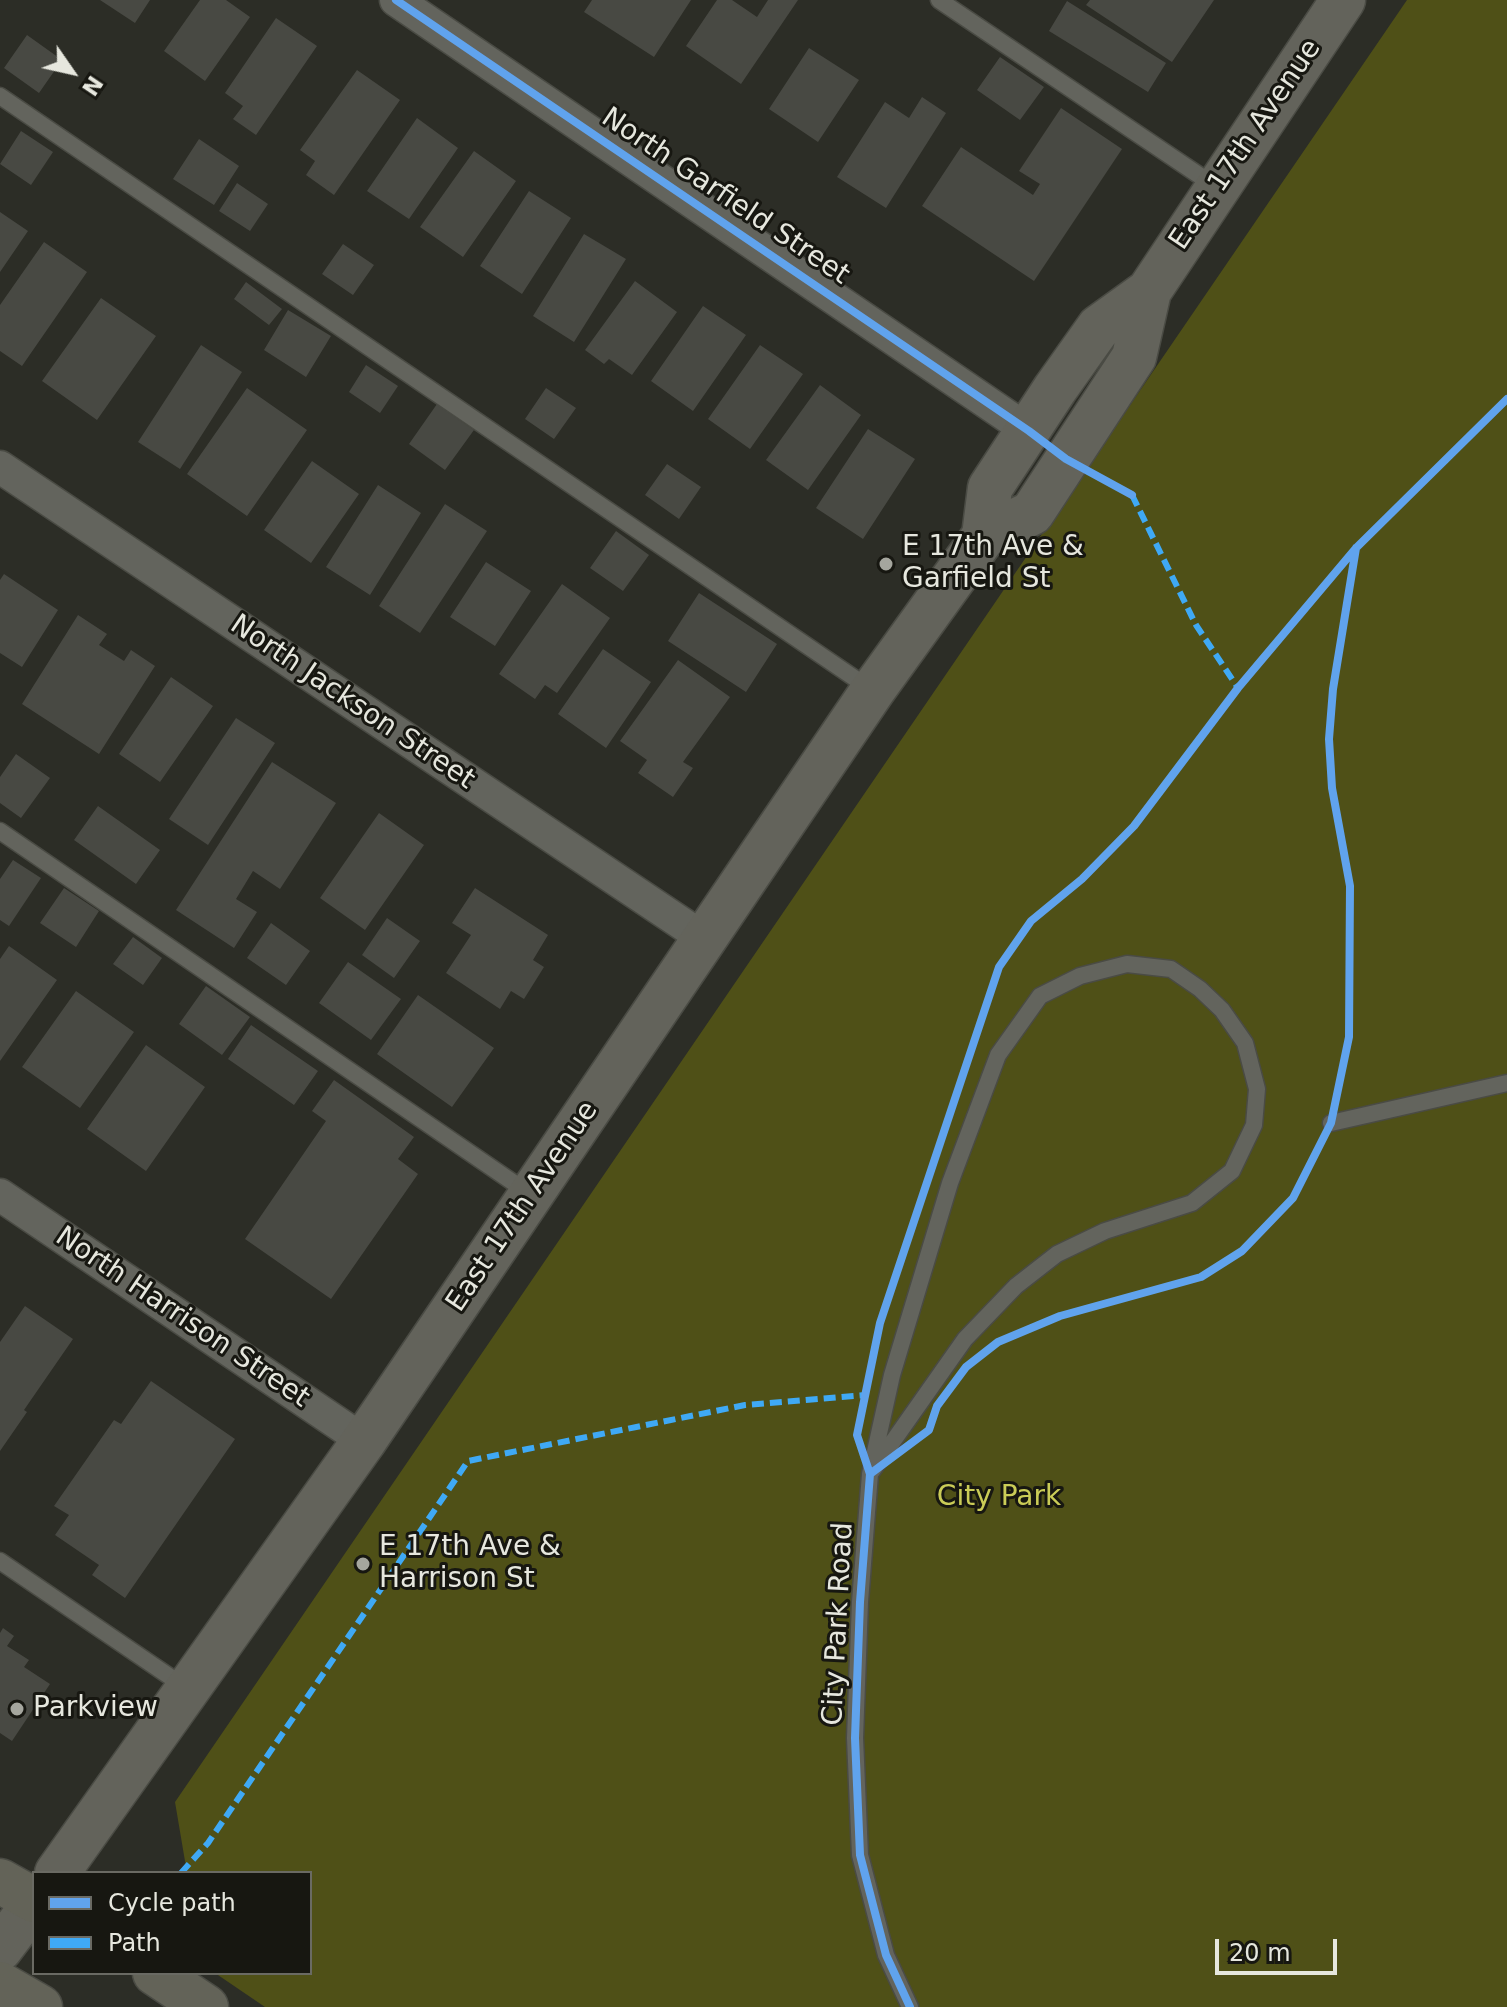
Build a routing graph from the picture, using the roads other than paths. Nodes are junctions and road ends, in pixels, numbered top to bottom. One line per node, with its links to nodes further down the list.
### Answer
1 (396, 0): 7 (street, North Garfield Street)
2 (939, 0): 5 (lane)
3 (1343, 0): 5 (main road, East 17th Avenue)
4 (0, 96): 10 (lane)
5 (1216, 187): 6 (main road, East 17th Avenue)
6 (1149, 291): 7 (main road, East 17th Avenue); 9 (main road, East 17th Avenue)
7 (1029, 431): 9 (main road, East 17th Avenue)
8 (0, 467): 12 (street, North Jackson Street)
9 (984, 536): 10 (main road, East 17th Avenue)
10 (873, 690): 12 (main road, East 17th Avenue)
11 (0, 831): 16 (lane)
12 (705, 939): 16 (main road, East 17th Avenue)
13 (1507, 1083): 14 (lane)
14 (1331, 1123)
15 (0, 1195): 17 (street, North Harrison Street)
16 (532, 1195): 17 (main road, East 17th Avenue)
17 (364, 1441): 20 (main road, East 17th Avenue)
18 (870, 1474): 18 (lane, City Park Road); 32 (lane, City Park Road)
19 (0, 1561): 20 (lane)
20 (189, 1690): 21 (main road, East 17th Avenue)
21 (58, 1871)
22 (0, 1881): 23 (main road)
23 (32, 1901)
24 (32, 1902): 26 (main road)
25 (32, 1905): 27 (main road)
26 (0, 1910)
27 (0, 1949)
28 (158, 1975): 31 (main road)
29 (0, 1984): 30 (main road)
30 (40, 2007)
31 (206, 2007)
32 (910, 2007)

